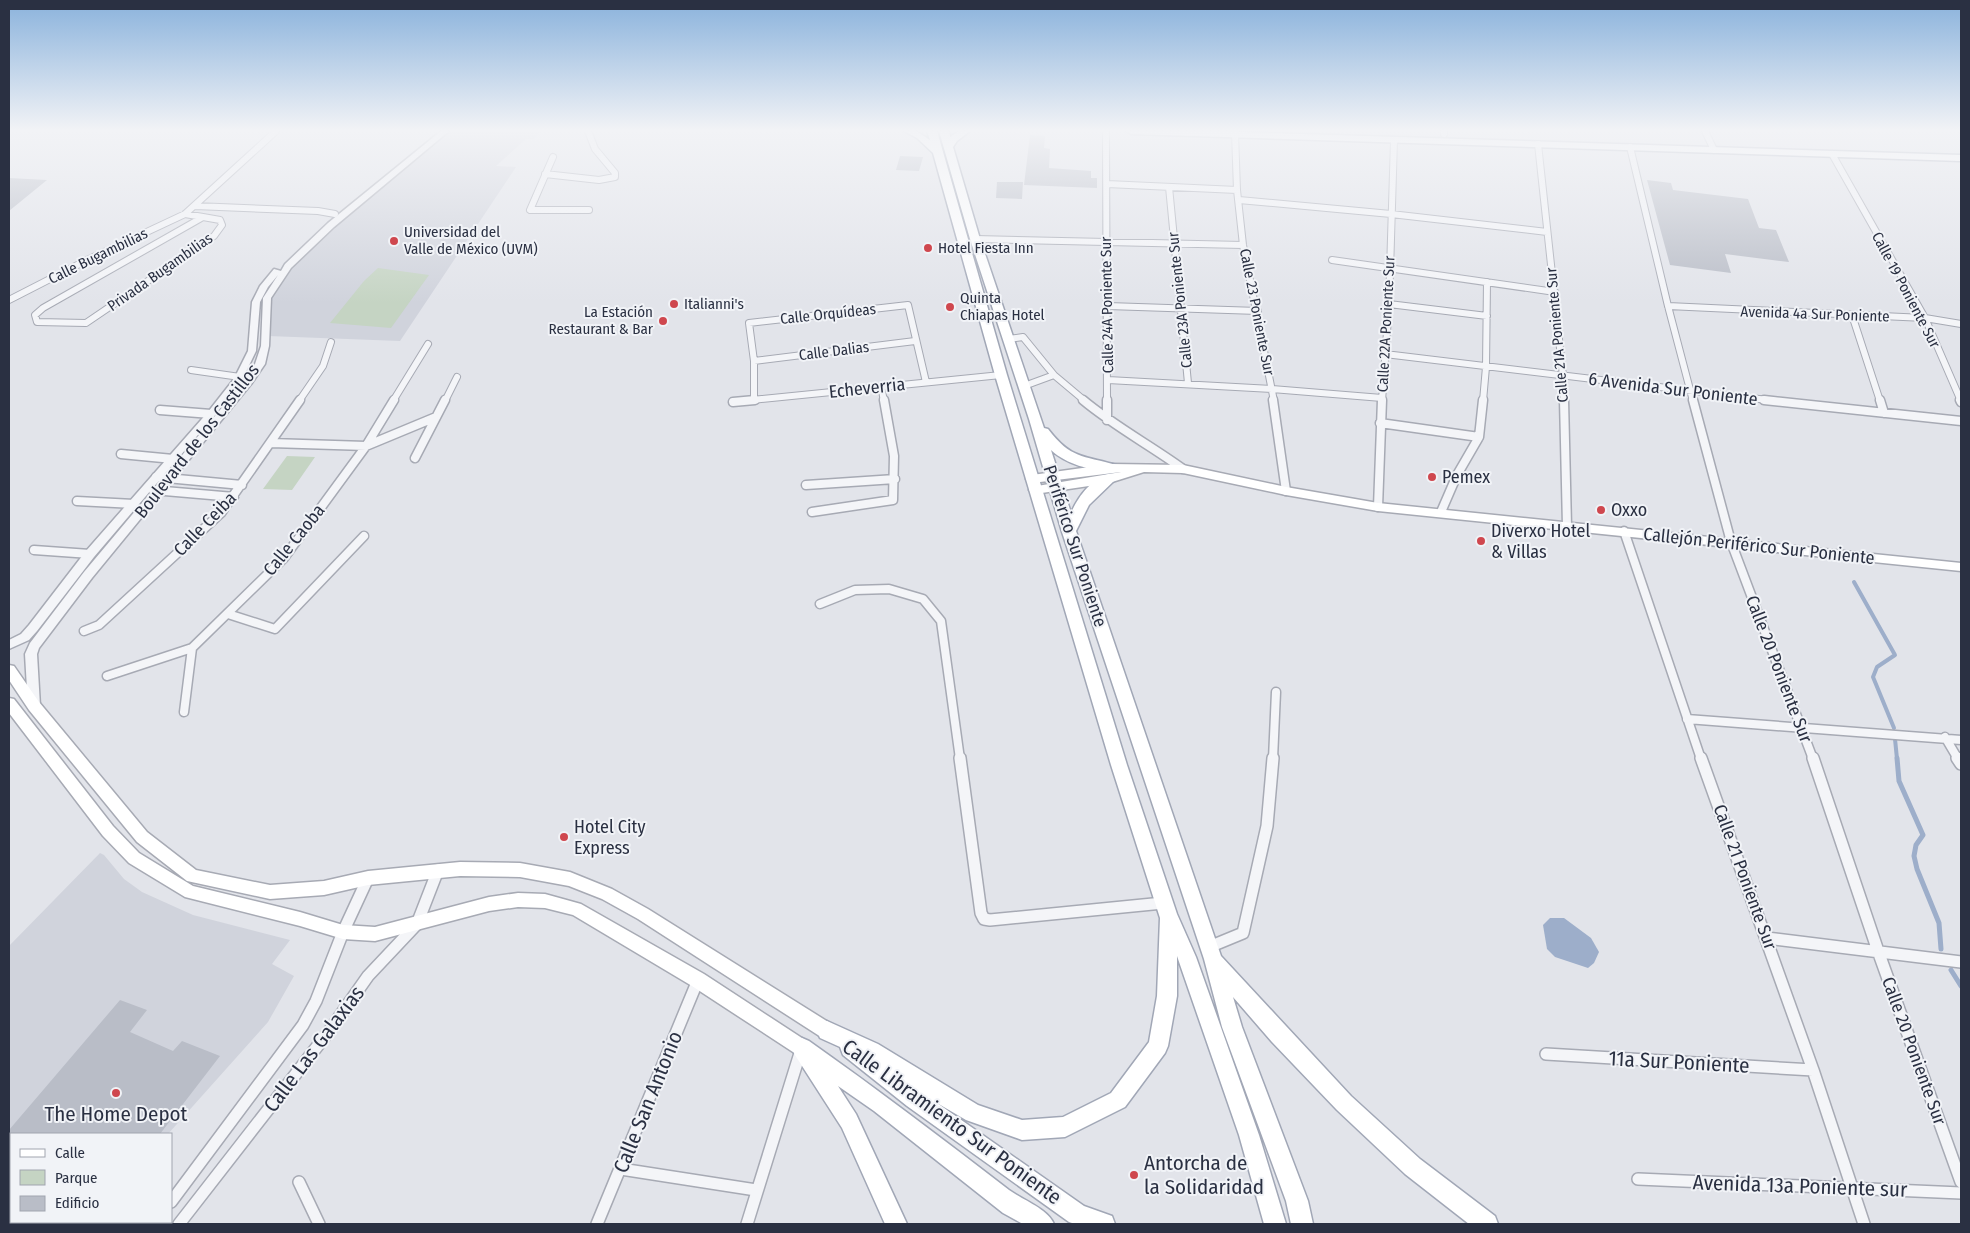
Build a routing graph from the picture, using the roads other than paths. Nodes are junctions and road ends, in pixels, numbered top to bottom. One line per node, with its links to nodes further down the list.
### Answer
1 (214, 189): 15 (street, Calle Bugambilias)
2 (369, 189): 18 (street, Boulevard de los Castillos)
3 (370, 189): 60 (street, Boulevard de los Castillos)
4 (539, 189): 16 (street)
5 (954, 189): 22 (main road, Periférico Sur Poniente)
6 (1107, 189): 23 (street, Calle 24A Poniente Sur)
7 (1168, 189): 24 (street, Calle 23A Poniente Sur)
8 (1203, 189): 13 (street)
9 (1392, 189): 19 (street, Calle 22A Poniente Sur)
10 (1543, 189): 21 (street, Calle 21A Poniente Sur)
11 (1640, 189): 33 (street, Calle 20 Poniente Sur)
12 (1852, 189): 38 (street, Calle 19 Poniente Sur)
13 (1237, 190): 14 (street, Calle 23 Poniente Sur)
14 (1239, 200): 19 (street); 25 (street, Calle 23 Poniente Sur)
15 (195, 206): 17 (street, Calle Bugambilias); 18 (street)
16 (589, 210)
17 (185, 214): 20 (street, Privada Bugambilias); 30 (street, Calle Bugambilias)
18 (335, 214): 50 (street, Boulevard de los Castillos)
19 (1391, 214): 21 (street); 27 (street, Calle 22A Poniente Sur)
20 (203, 217): 20 (street, Privada Bugambilias)
21 (1547, 232): 29 (street, Calle 21A Poniente Sur)
22 (969, 238): 23 (street); 40 (main road, Periférico Sur Poniente); 48 (main road, Periférico Sur Poniente)
23 (1106, 241): 24 (street); 32 (street, Calle 24A Poniente Sur)
24 (1174, 243): 25 (street); 34 (street, Calle 23A Poniente Sur)
25 (1243, 245): 35 (street, Calle 23 Poniente Sur)
26 (1332, 260): 27 (street)
27 (1390, 269): 28 (street); 31 (street, Calle 22A Poniente Sur)
28 (1487, 282): 29 (street); 37 (street)
29 (1555, 292): 51 (street, Calle 21A Poniente Sur)
30 (9, 300)
31 (1389, 304): 37 (street); 44 (street, Calle 22A Poniente Sur)
32 (1108, 306): 34 (street); 53 (street, Calle 24A Poniente Sur)
33 (1668, 306): 36 (street, Avenida 4a Sur Poniente); 61 (street, Calle 20 Poniente Sur)
34 (1182, 309): 35 (street); 55 (street, Calle 23A Poniente Sur)
35 (1258, 311): 58 (street, Calle 23 Poniente Sur)
36 (1852, 315): 38 (street, Avenida 4a Sur Poniente); 67 (street)
37 (1487, 316): 46 (street)
38 (1925, 318): 39 (street, Avenida 4a Sur Poniente); 65 (street, Calle 19 Poniente Sur)
39 (1961, 324)
40 (1008, 339): 49 (street, Callejón Periférico Sur Poniente); 57 (main road, Periférico Sur Poniente)
41 (915, 341): 45 (street, Calle Dalias); 45 (street, Calle Orquídeas); 54 (street)
42 (331, 342): 75 (street, Calle Ceiba)
43 (428, 344): 76 (street, Calle Caoba)
44 (1385, 354): 46 (street, 6 Avenida Sur Poniente); 62 (street, Calle 22A Poniente Sur)
45 (754, 361): 63 (street)
46 (1486, 367): 51 (street, 6 Avenida Sur Poniente); 74 (street)
47 (191, 370): 50 (street)
48 (1001, 375): 54 (street, Echeverria); 86 (main road, Periférico Sur Poniente)
49 (1054, 375): 57 (street); 71 (street, Callejón Periférico Sur Poniente)
50 (240, 376): 59 (street, Boulevard de los Castillos)
51 (1563, 376): 61 (street, 6 Avenida Sur Poniente); 98 (street, Calle 21A Poniente Sur)
52 (457, 377): 69 (street)
53 (1108, 380): 55 (street); 71 (street, Calle 24A Poniente Sur)
54 (926, 382): 56 (street, Echeverria)
55 (1188, 383): 58 (street)
56 (881, 386): 63 (street, Echeverria); 84 (street)
57 (1024, 386): 70 (main road, Periférico Sur Poniente)
58 (1272, 388): 62 (street); 91 (street, Calle 23 Poniente Sur)
59 (231, 389): 60 (street); 68 (street, Boulevard de los Castillos)
60 (242, 389): 83 (street, Boulevard de los Castillos)
61 (1691, 392): 67 (street, 6 Avenida Sur Poniente); 102 (street, Calle 20 Poniente Sur)
62 (1382, 398): 73 (street, Calle 22A Poniente Sur)
63 (754, 399): 64 (street, Echeverria)
64 (733, 402)
65 (1961, 402)
66 (160, 410): 68 (street)
67 (1884, 413): 72 (street, 6 Avenida Sur Poniente)
68 (211, 414): 79 (street, Boulevard de los Castillos)
69 (436, 417): 76 (street); 78 (street)
70 (1035, 419): 81 (main road); 85 (main road, Periférico Sur Poniente)
71 (1107, 420): 80 (street, Callejón Periférico Sur Poniente)
72 (1961, 421)
73 (1380, 423): 74 (street); 95 (street, Calle 22A Poniente Sur)
74 (1479, 437): 97 (street)
75 (271, 443): 76 (street); 87 (street, Calle Ceiba)
76 (366, 446): 107 (street, Calle Caoba)
77 (120, 454): 79 (street)
78 (415, 458)
79 (173, 459): 82 (street, Boulevard de los Castillos)
80 (1183, 469): 81 (main road); 91 (main road, Callejón Periférico Sur Poniente)
81 (1110, 473): 85 (main road); 100 (main road)
82 (156, 477): 83 (street); 89 (street, Boulevard de los Castillos)
83 (169, 478): 87 (street); 90 (street, Boulevard de los Castillos)
84 (895, 479): 88 (street); 96 (street)
85 (1054, 482): 86 (main road); 100 (main road, Periférico Sur Poniente)
86 (1034, 484): 124 (main road, Periférico Sur Poniente)
87 (242, 485): 92 (street, Calle Ceiba)
88 (806, 485)
89 (145, 490): 90 (street); 94 (street, Boulevard de los Castillos)
90 (159, 490): 92 (street); 115 (street, Boulevard de los Castillos)
91 (1286, 491): 95 (main road, Callejón Periférico Sur Poniente)
92 (234, 497): 108 (street, Calle Ceiba)
93 (77, 502): 94 (street)
94 (134, 504): 104 (street, Boulevard de los Castillos)
95 (1378, 507): 97 (main road, Callejón Periférico Sur Poniente)
96 (812, 512)
97 (1441, 512): 98 (main road, Callejón Periférico Sur Poniente)
98 (1567, 526): 99 (main road, Callejón Periférico Sur Poniente)
99 (1624, 531): 102 (main road, Callejón Periférico Sur Poniente); 117 (street, Calle 21 Poniente Sur)
100 (1070, 532): 129 (main road, Periférico Sur Poniente)
101 (364, 536): 107 (street)
102 (1731, 542): 105 (main road, Callejón Periférico Sur Poniente); 118 (street, Calle 20 Poniente Sur)
103 (34, 550): 104 (street)
104 (90, 554): 109 (street, Boulevard de los Castillos)
105 (1961, 567)
106 (820, 604): 124 (street)
107 (228, 614): 110 (street, Calle Caoba)
108 (84, 631)
109 (9, 645)
110 (192, 648): 112 (street, Calle Caoba); 116 (street)
111 (9, 670): 115 (main road)
112 (107, 676)
113 (1276, 692): 129 (street)
114 (9, 703): 126 (main road)
115 (34, 706): 123 (main road)
116 (184, 712)
117 (1688, 719): 118 (street); 127 (street, Calle 21 Poniente Sur)
118 (1803, 729): 119 (street); 128 (street, Calle 20 Poniente Sur)
119 (1945, 738): 120 (street); 121 (street)
120 (1961, 740)
121 (1961, 764)
122 (438, 870): 123 (main road); 125 (street, Calle Las Galaxias); 132 (main road)
123 (368, 878): 126 (street, Calle Las Galaxias)
124 (1166, 909): 132 (main road); 151 (main road)
125 (417, 924): 126 (main road); 131 (main road); 144 (street, Calle Las Galaxias)
126 (343, 932): 143 (street, Calle Las Galaxias)
127 (1767, 938): 128 (street); 135 (street, Calle 21 Poniente Sur)
128 (1878, 951): 130 (street); 139 (street, Calle 20 Poniente Sur)
129 (1211, 953): 152 (main road, Periférico Sur Poniente); 153 (main road)
130 (1961, 962)
131 (698, 980): 134 (main road); 136 (street, Calle San Antonio)
132 (827, 1031): 150 (main road, Calle Libramiento Sur Poniente)
133 (1546, 1054): 135 (street, 11a Sur Poniente)
134 (800, 1057): 141 (street); 148 (main road); 149 (main road, Calle Libramiento Sur Poniente)
135 (1813, 1070): 140 (street, Calle 21 Poniente Sur)
136 (620, 1168): 141 (street); 146 (street, Calle San Antonio)
137 (1638, 1179): 140 (street, Avenida 13a Poniente sur)
138 (299, 1182): 145 (street)
139 (1961, 1182)
140 (1852, 1189): 142 (street, Avenida 13a Poniente sur); 154 (street, Calle 21 Poniente Sur)
141 (756, 1190): 147 (street)
142 (1961, 1192)
143 (172, 1201)
144 (179, 1224)
145 (318, 1224)
146 (597, 1224)
147 (747, 1224)
148 (896, 1224)
149 (1043, 1224)
150 (1104, 1224)
151 (1274, 1224)
152 (1302, 1224)
153 (1487, 1224)
154 (1864, 1224)

